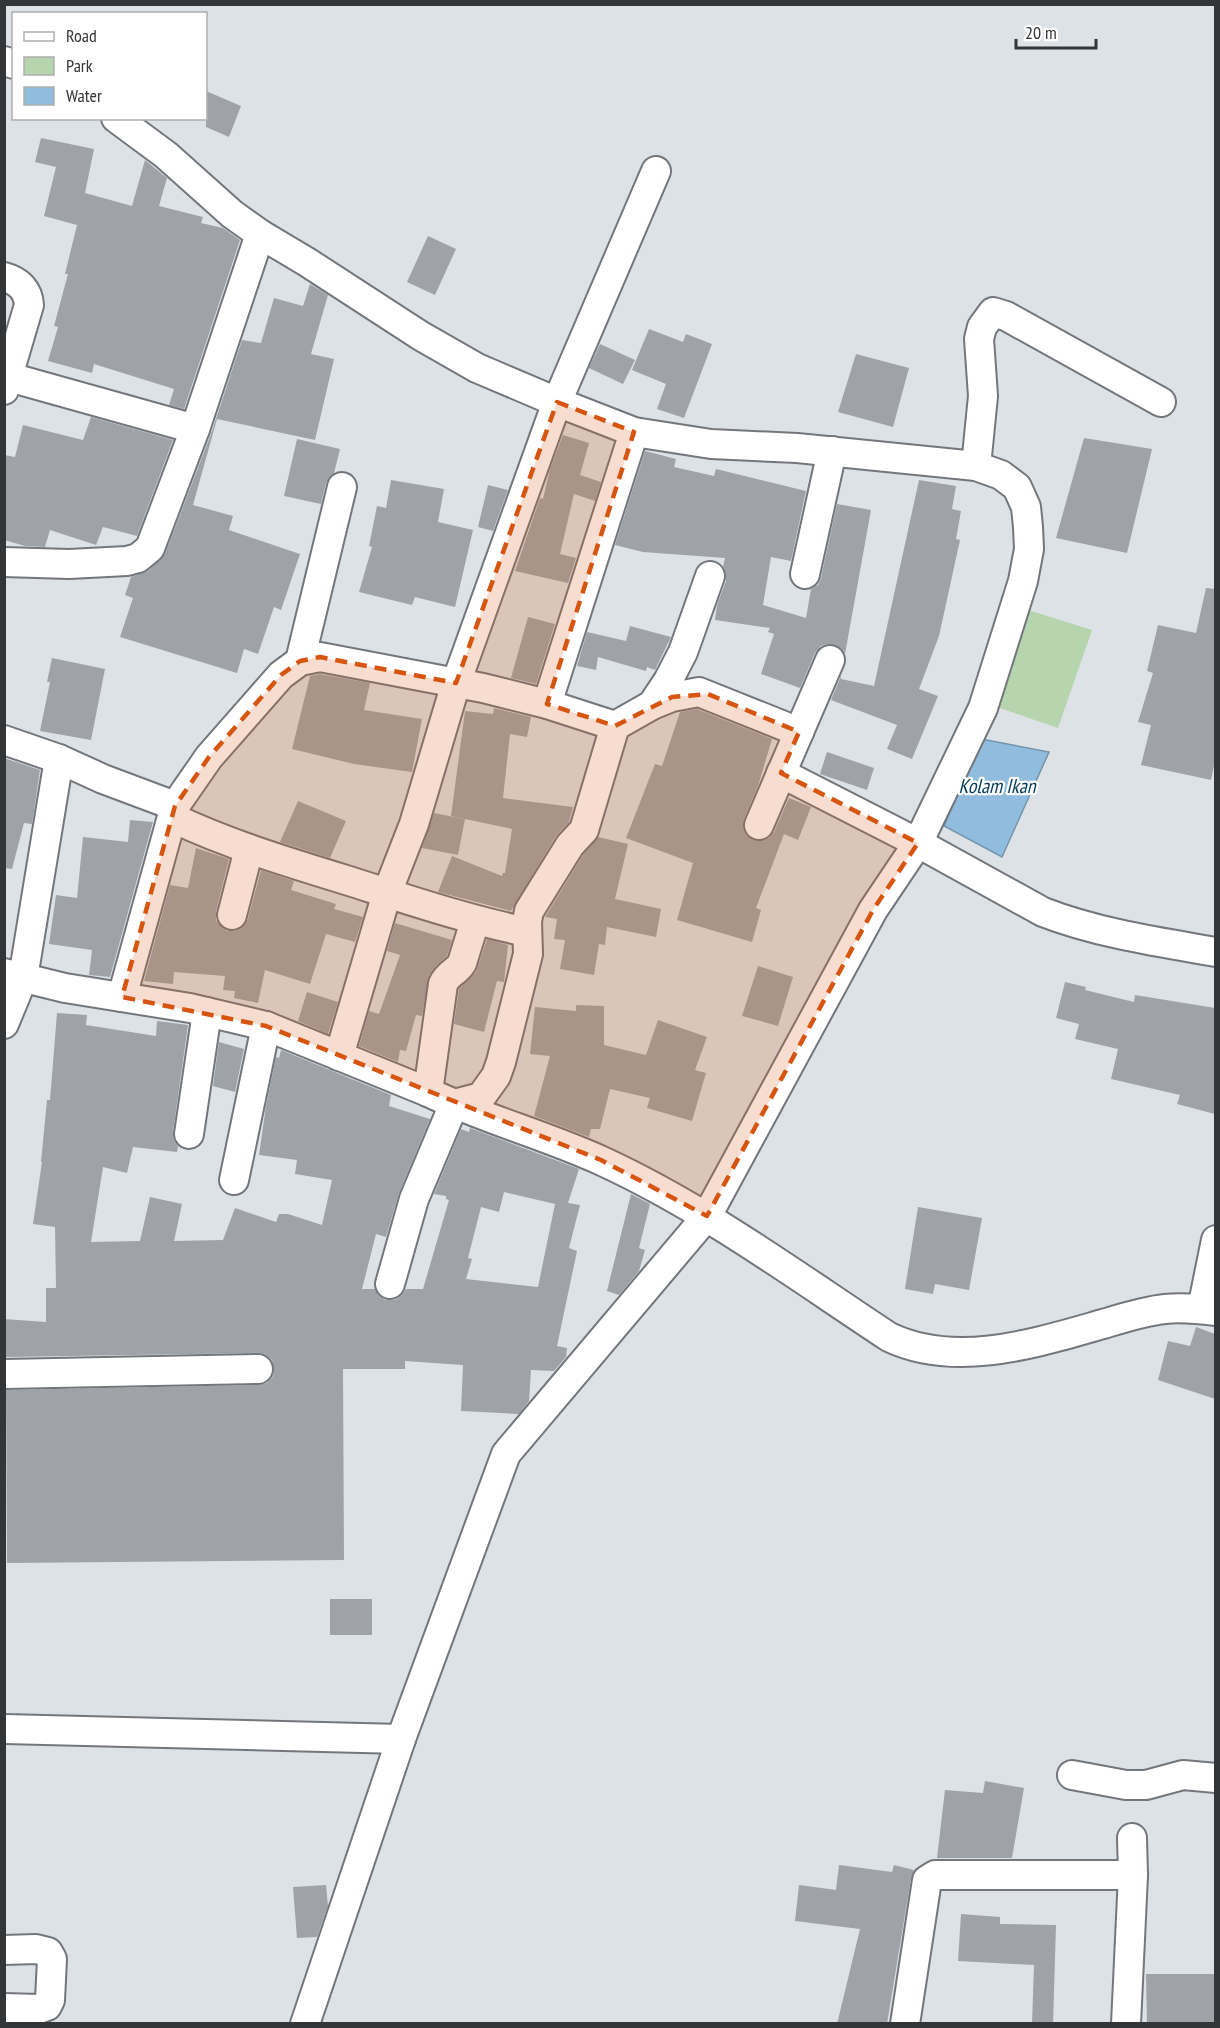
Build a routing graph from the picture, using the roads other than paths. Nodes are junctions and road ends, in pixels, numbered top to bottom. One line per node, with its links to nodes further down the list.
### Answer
1 (119, 120): 3 (street)
2 (656, 171): 6 (street)
3 (260, 234): 6 (street); 8 (street)
4 (4, 277): 5 (street)
5 (7, 383): 8 (street)
6 (557, 402): 9 (street); 18 (street)
7 (1161, 402): 11 (street)
8 (195, 429): 13 (street)
9 (634, 432): 10 (street); 19 (street)
10 (832, 451): 11 (street); 14 (street)
11 (976, 466): 28 (street)
12 (342, 487): 17 (street)
13 (4, 562)
14 (805, 574)
15 (710, 576): 20 (street)
16 (830, 660): 22 (street)
17 (300, 661): 18 (street); 26 (street)
18 (456, 683): 19 (street); 30 (street)
19 (547, 704): 21 (street)
20 (652, 705): 21 (street); 22 (street)
21 (615, 726): 33 (street)
22 (799, 732): 25 (street)
23 (4, 740): 24 (street)
24 (59, 759): 26 (street); 35 (street)
25 (782, 773): 27 (street); 28 (street)
26 (174, 812): 29 (street); 36 (street)
27 (759, 825)
28 (918, 843): 34 (street); 45 (street)
29 (249, 849): 30 (street); 31 (street)
30 (387, 893): 32 (street); 40 (street)
31 (232, 915)
32 (475, 921): 33 (street); 41 (street)
33 (527, 932): 42 (street)
34 (1215, 952)
35 (14, 976): 36 (street); 38 (street)
36 (122, 997): 37 (street)
37 (207, 1012): 39 (street); 43 (street)
38 (4, 1024)
39 (266, 1026): 40 (street); 44 (street)
40 (339, 1056): 41 (street)
41 (428, 1092): 42 (street)
42 (454, 1104): 45 (street); 47 (street)
43 (189, 1134)
44 (234, 1180)
45 (707, 1216): 48 (street); 52 (street)
46 (1215, 1240): 48 (street)
47 (390, 1284)
48 (1209, 1310)
49 (258, 1369): 50 (street)
50 (4, 1374)
51 (4, 1729): 52 (street)
52 (401, 1738): 59 (street)
53 (1072, 1775): 54 (street)
54 (1215, 1779)
55 (1132, 1838): 56 (street)
56 (1133, 1875): 60 (street); 61 (street)
57 (4, 1950): 58 (street)
58 (4, 2008)
59 (305, 2024)
60 (904, 2024)
61 (1126, 2024)

